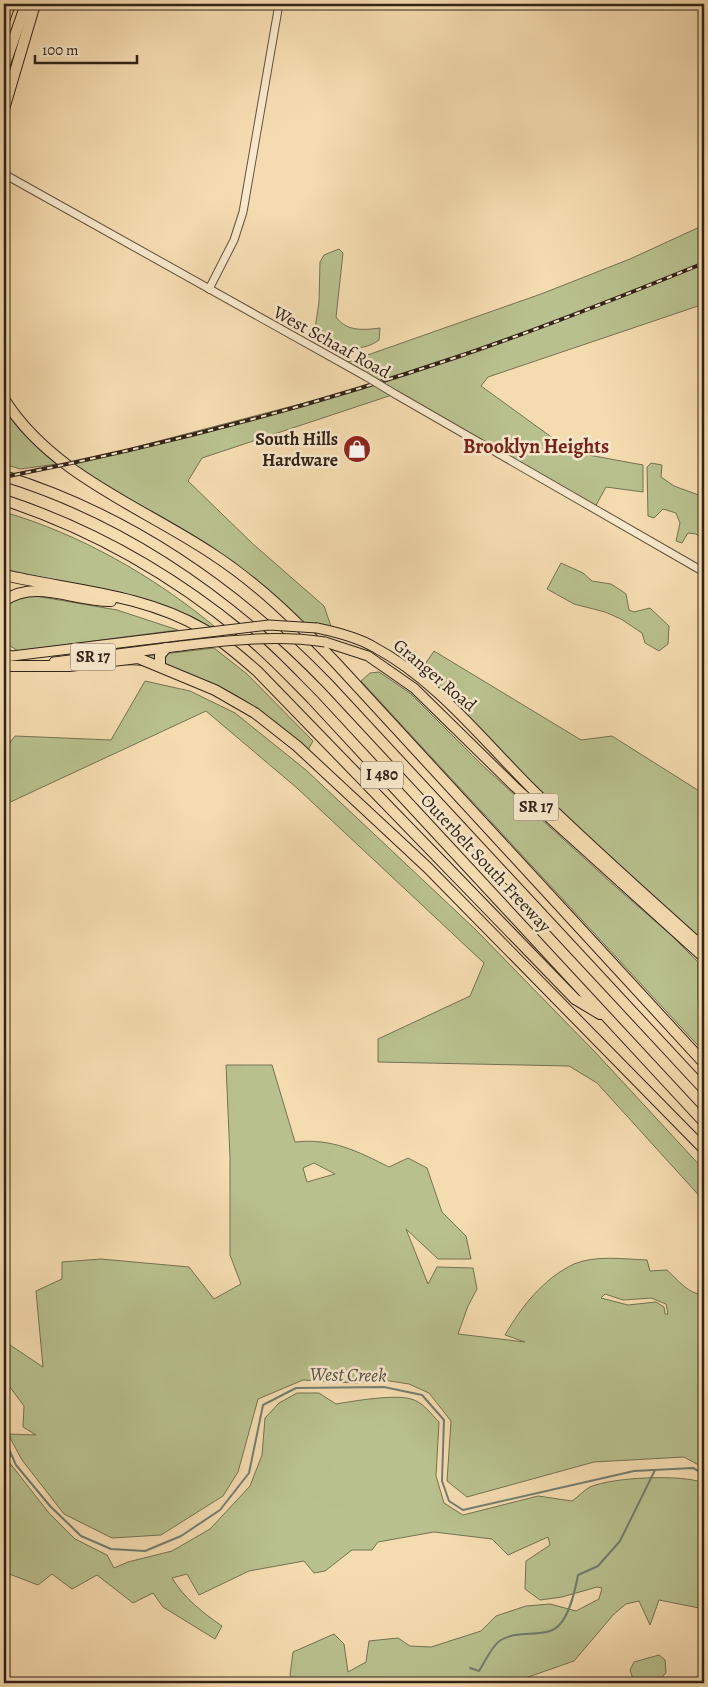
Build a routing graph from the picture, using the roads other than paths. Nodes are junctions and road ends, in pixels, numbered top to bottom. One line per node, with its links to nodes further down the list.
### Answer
1 (10, 4): 5 (highway)
2 (26, 4): 6 (highway)
3 (35, 4): 7 (highway)
4 (279, 4): 9 (street)
5 (4, 21)
6 (4, 67)
7 (4, 109)
8 (4, 174): 9 (street, West Schaaf Road)
9 (208, 289): 13 (street, West Schaaf Road, bridge)
10 (4, 399): 26 (highway)
11 (4, 476): 27 (highway, Outerbelt South Freeway / I 480)
12 (4, 500): 25 (highway, Outerbelt South Freeway / I 480)
13 (704, 572)
14 (4, 575): 15 (highway)
15 (127, 600): 16 (highway); 25 (highway)
16 (4, 601)
17 (167, 643): 18 (main road, Granger Road / SR 17); 19 (highway); 20 (main road, Granger Road / SR 17, bridge); 22 (main road, Granger Road / SR 17, bridge)
18 (6, 660): 19 (highway)
19 (160, 665): 29 (highway)
20 (696, 940): 21 (main road, Granger Road / SR 17); 22 (highway)
21 (704, 947)
22 (704, 958): 23 (highway)
23 (704, 989): 24 (highway)
24 (704, 1007)
25 (608, 1018): 28 (highway, Outerbelt South Freeway / I 480)
26 (704, 1063)
27 (704, 1089)
28 (704, 1122)
29 (704, 1149)

